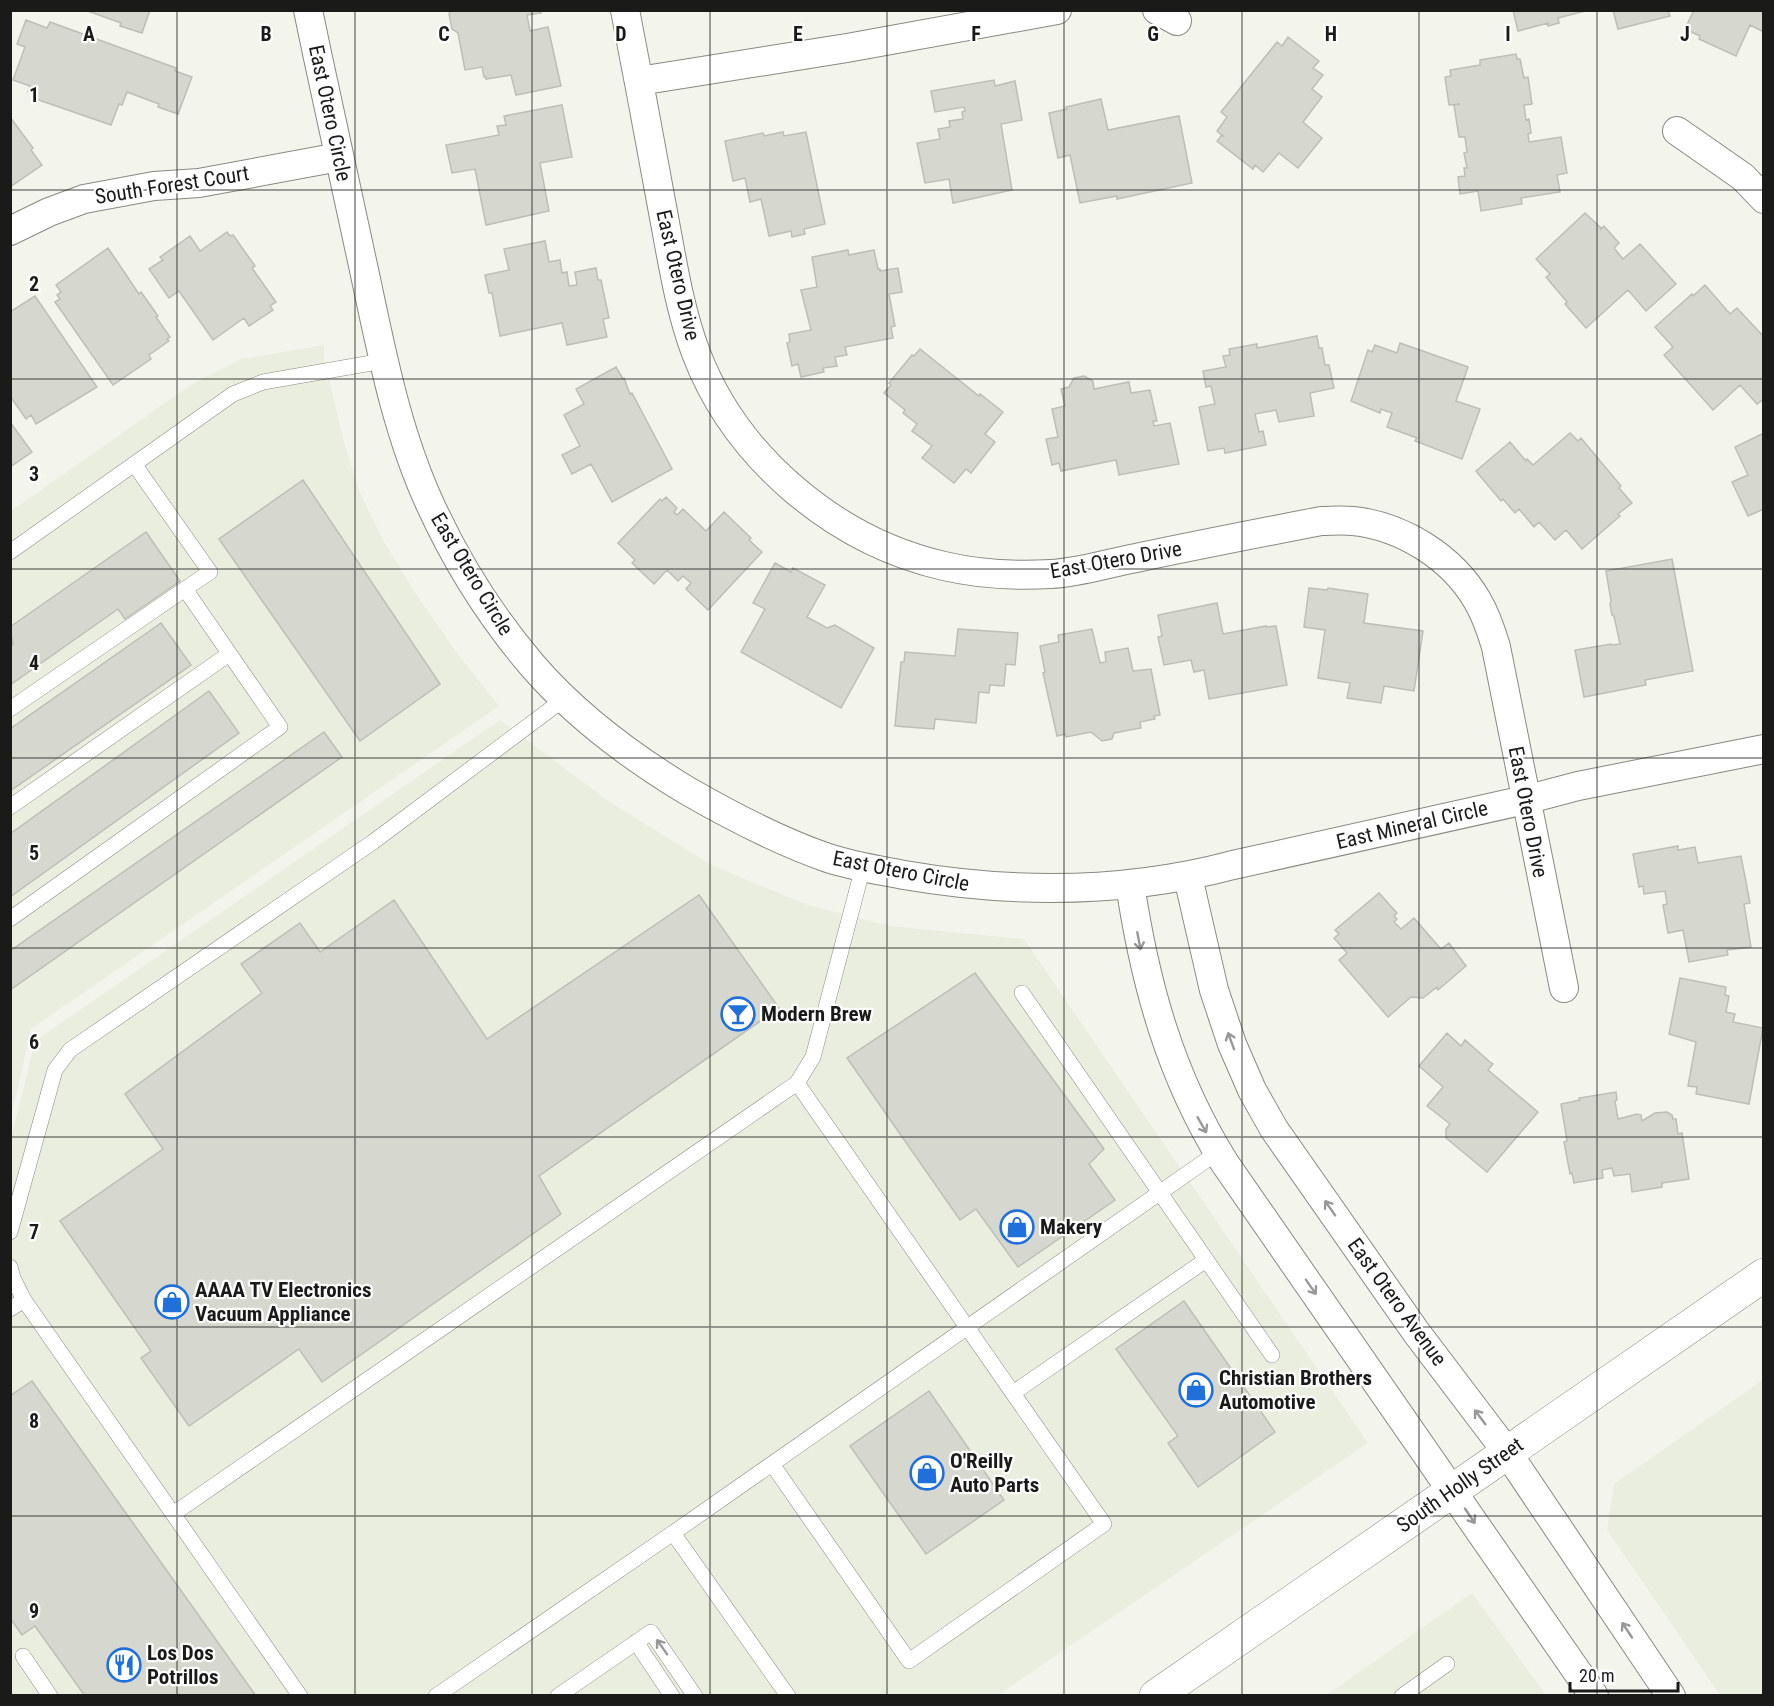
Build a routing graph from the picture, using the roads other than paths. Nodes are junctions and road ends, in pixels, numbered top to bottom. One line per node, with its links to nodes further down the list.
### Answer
1 (308, 10): 6 (street, East Otero Circle)
2 (625, 10): 4 (street, East Otero Drive)
3 (1057, 10): 4 (street)
4 (639, 81): 17 (street, East Otero Drive)
5 (1677, 131): 7 (street)
6 (339, 157): 8 (street, South Forest Court); 9 (street, East Otero Circle)
7 (1764, 199)
8 (10, 231)
9 (383, 361): 10 (lane); 14 (street, East Otero Circle)
10 (134, 464): 11 (lane); 12 (lane)
11 (10, 552)
12 (185, 589): 13 (lane); 15 (lane)
13 (229, 654): 18 (lane); 22 (lane)
14 (564, 699): 19 (street, East Otero Circle); 28 (lane)
15 (10, 709)
16 (1764, 749): 17 (street, East Mineral Circle)
17 (1526, 800): 20 (street, East Mineral Circle); 23 (street, East Otero Drive)
18 (10, 807)
19 (863, 867): 21 (street, East Otero Circle); 25 (lane)
20 (1188, 877): 21 (street, East Mineral Circle); 37 (street, East Otero Avenue, one-way to 20)
21 (1130, 884): 26 (street, one-way to 26)
22 (10, 919)
23 (1564, 988)
24 (1022, 993): 27 (lane)
25 (797, 1083): 34 (lane); 40 (lane)
26 (1218, 1152): 27 (lane); 39 (street, one-way to 39)
27 (1160, 1193): 29 (lane); 34 (lane)
28 (10, 1232)
29 (1206, 1260): 35 (lane); 36 (lane)
30 (10, 1267): 32 (lane)
31 (1764, 1275): 37 (main road, South Holly Street)
32 (24, 1300): 33 (lane); 40 (lane)
33 (10, 1310)
34 (968, 1327): 36 (lane); 38 (lane)
35 (1272, 1355)
36 (1013, 1393): 38 (lane)
37 (1507, 1452): 39 (main road, South Holly Street); 55 (street, East Otero Avenue, one-way to 37)
38 (772, 1464): 41 (lane)
39 (1453, 1490): 52 (main road, South Holly Street); 54 (street, one-way to 54)
40 (173, 1514): 46 (lane)
41 (673, 1533): 47 (lane); 51 (lane)
42 (636, 1642): 48 (lane); 49 (lane); 50 (lane, one-way to 42)
43 (22, 1656): 45 (lane)
44 (1447, 1664): 53 (lane)
45 (50, 1695)
46 (300, 1695)
47 (436, 1695)
48 (558, 1695)
49 (672, 1695)
50 (695, 1695)
51 (788, 1695)
52 (1156, 1695)
53 (1402, 1695)
54 (1594, 1695)
55 (1671, 1695)

